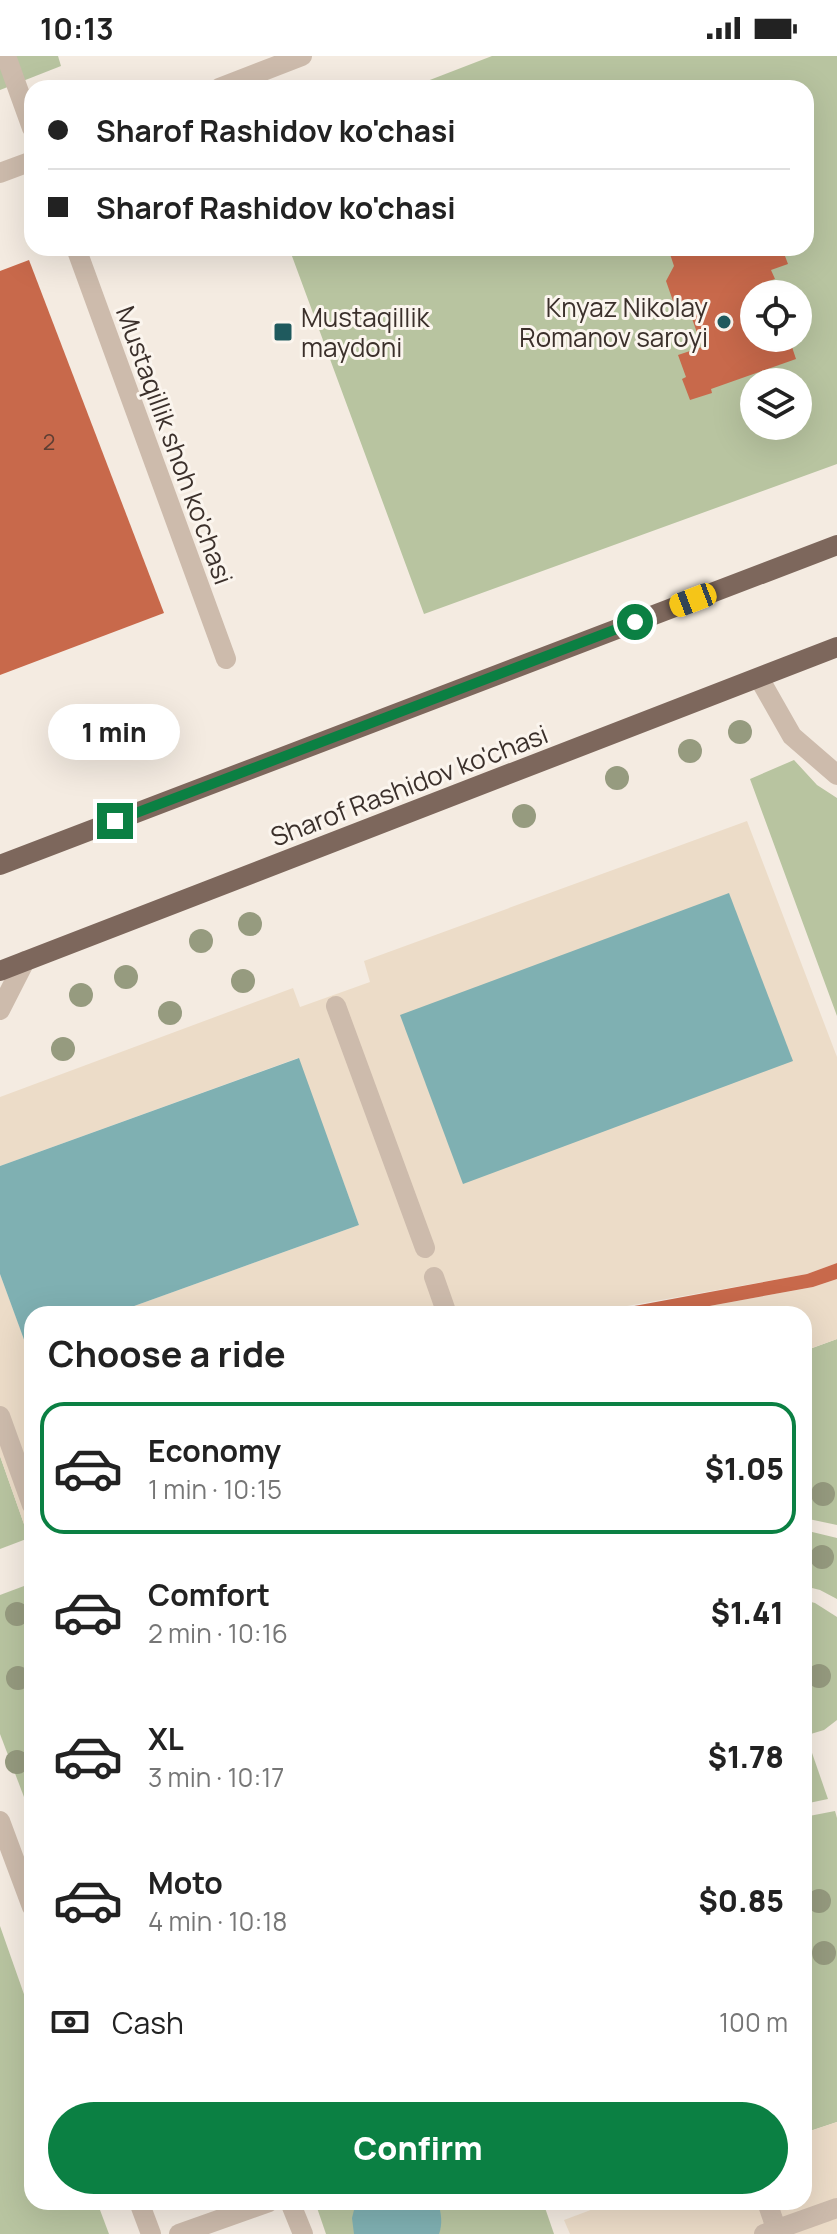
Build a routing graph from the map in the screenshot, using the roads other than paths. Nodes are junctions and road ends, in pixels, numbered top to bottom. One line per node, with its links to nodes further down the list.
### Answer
1 (6, 56): 4 (street)
2 (302, 56): 3 (street)
3 (240, 80)
4 (24, 106)
5 (24, 164): 6 (street)
6 (0, 173)
7 (79, 256): 10 (street, Mustaqillik shoh ko'chasi)
8 (837, 545): 13 (main road)
9 (837, 647): 11 (main road, Sharof Rashidov ko'chasi)
10 (226, 659)
11 (759, 678): 12 (street); 14 (main road, Sharof Rashidov ko'chasi)
12 (837, 775)
13 (0, 865)
14 (25, 961): 15 (main road, Sharof Rashidov ko'chasi); 17 (street)
15 (0, 971)
16 (336, 1006): 18 (street)
17 (0, 1010)
18 (425, 1248)
19 (434, 1277): 20 (street)
20 (444, 1306)
21 (0, 1416): 22 (street)
22 (24, 1483)
23 (0, 1821): 24 (street)
24 (24, 1886)
25 (837, 2208): 30 (street)
26 (142, 2210): 31 (street)
27 (246, 2210): 32 (street)
28 (293, 2210): 33 (street)
29 (769, 2210): 30 (street)
30 (773, 2232)
31 (151, 2234)
32 (179, 2234)
33 (303, 2234)

